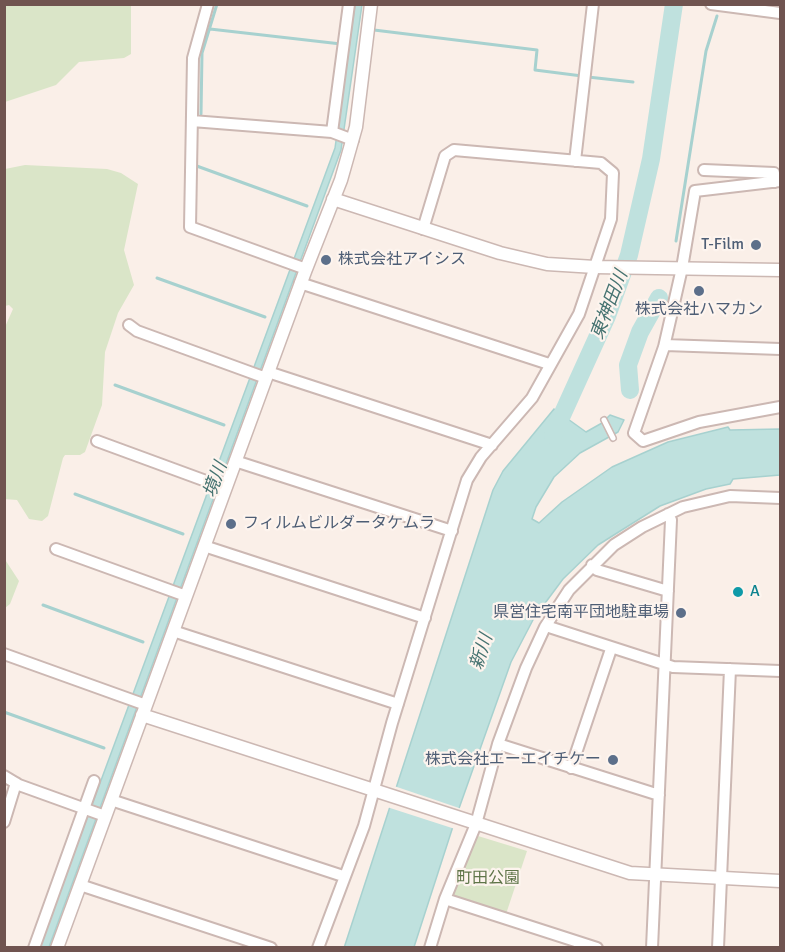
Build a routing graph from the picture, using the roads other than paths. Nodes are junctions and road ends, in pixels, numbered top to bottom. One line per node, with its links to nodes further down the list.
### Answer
1 (208, 4): 7 (street)
2 (349, 4): 8 (street)
3 (371, 4): 9 (street)
4 (593, 4): 10 (street)
5 (711, 4): 6 (street)
6 (780, 13)
7 (192, 121): 8 (street); 16 (street)
8 (334, 134): 9 (street)
9 (350, 139): 13 (street)
10 (575, 161): 14 (street); 15 (street)
11 (704, 170): 12 (street)
12 (778, 181): 17 (street)
13 (333, 199): 14 (street); 16 (street)
14 (423, 229): 15 (street)
15 (599, 267): 17 (street); 23 (street)
16 (303, 268): 19 (street)
17 (682, 268): 18 (street); 21 (street)
18 (780, 270)
19 (300, 283): 23 (street); 24 (street)
20 (129, 325): 24 (street)
21 (664, 345): 22 (street); 25 (street)
22 (780, 349)
23 (549, 364): 29 (street)
24 (265, 375): 29 (street); 30 (street)
25 (780, 407)
26 (604, 420): 27 (lane)
27 (613, 438)
28 (97, 441): 31 (street)
29 (492, 445): 34 (street)
30 (235, 461): 31 (street); 34 (street)
31 (223, 487): 35 (street)
32 (780, 498): 33 (street)
33 (668, 514): 37 (street); 38 (street)
34 (452, 531): 40 (street)
35 (204, 546): 39 (street); 40 (street)
36 (56, 549): 39 (street)
37 (592, 565): 38 (street); 41 (street)
38 (668, 591): 45 (street)
39 (183, 595): 42 (street)
40 (425, 618): 48 (street)
41 (546, 626): 43 (street); 50 (street)
42 (173, 631): 48 (street); 49 (street)
43 (610, 649): 45 (street); 51 (street)
44 (4, 654): 49 (street)
45 (664, 665): 46 (street); 56 (street)
46 (730, 669): 47 (street); 64 (street)
47 (780, 671)
48 (398, 704): 55 (street)
49 (143, 708): 55 (street); 57 (street)
50 (498, 744): 51 (street); 61 (street)
51 (571, 768): 56 (street)
52 (4, 776): 54 (street)
53 (94, 781): 58 (street)
54 (16, 783): 58 (street); 60 (street)
55 (379, 793): 61 (street); 62 (street)
56 (659, 795): 63 (street)
57 (111, 801): 59 (street); 62 (street)
58 (86, 809): 59 (street); 68 (street)
59 (102, 815): 66 (street)
60 (4, 822)
61 (470, 823): 63 (street); 67 (street)
62 (344, 876): 71 (street)
63 (655, 876): 64 (street); 74 (street)
64 (721, 879): 65 (street); 75 (street)
65 (780, 881)
66 (80, 885): 69 (street); 70 (street)
67 (445, 899): 72 (street); 73 (street)
68 (34, 948)
69 (57, 948)
70 (271, 948)
71 (318, 948)
72 (430, 948)
73 (597, 948)
74 (652, 948)
75 (718, 948)

